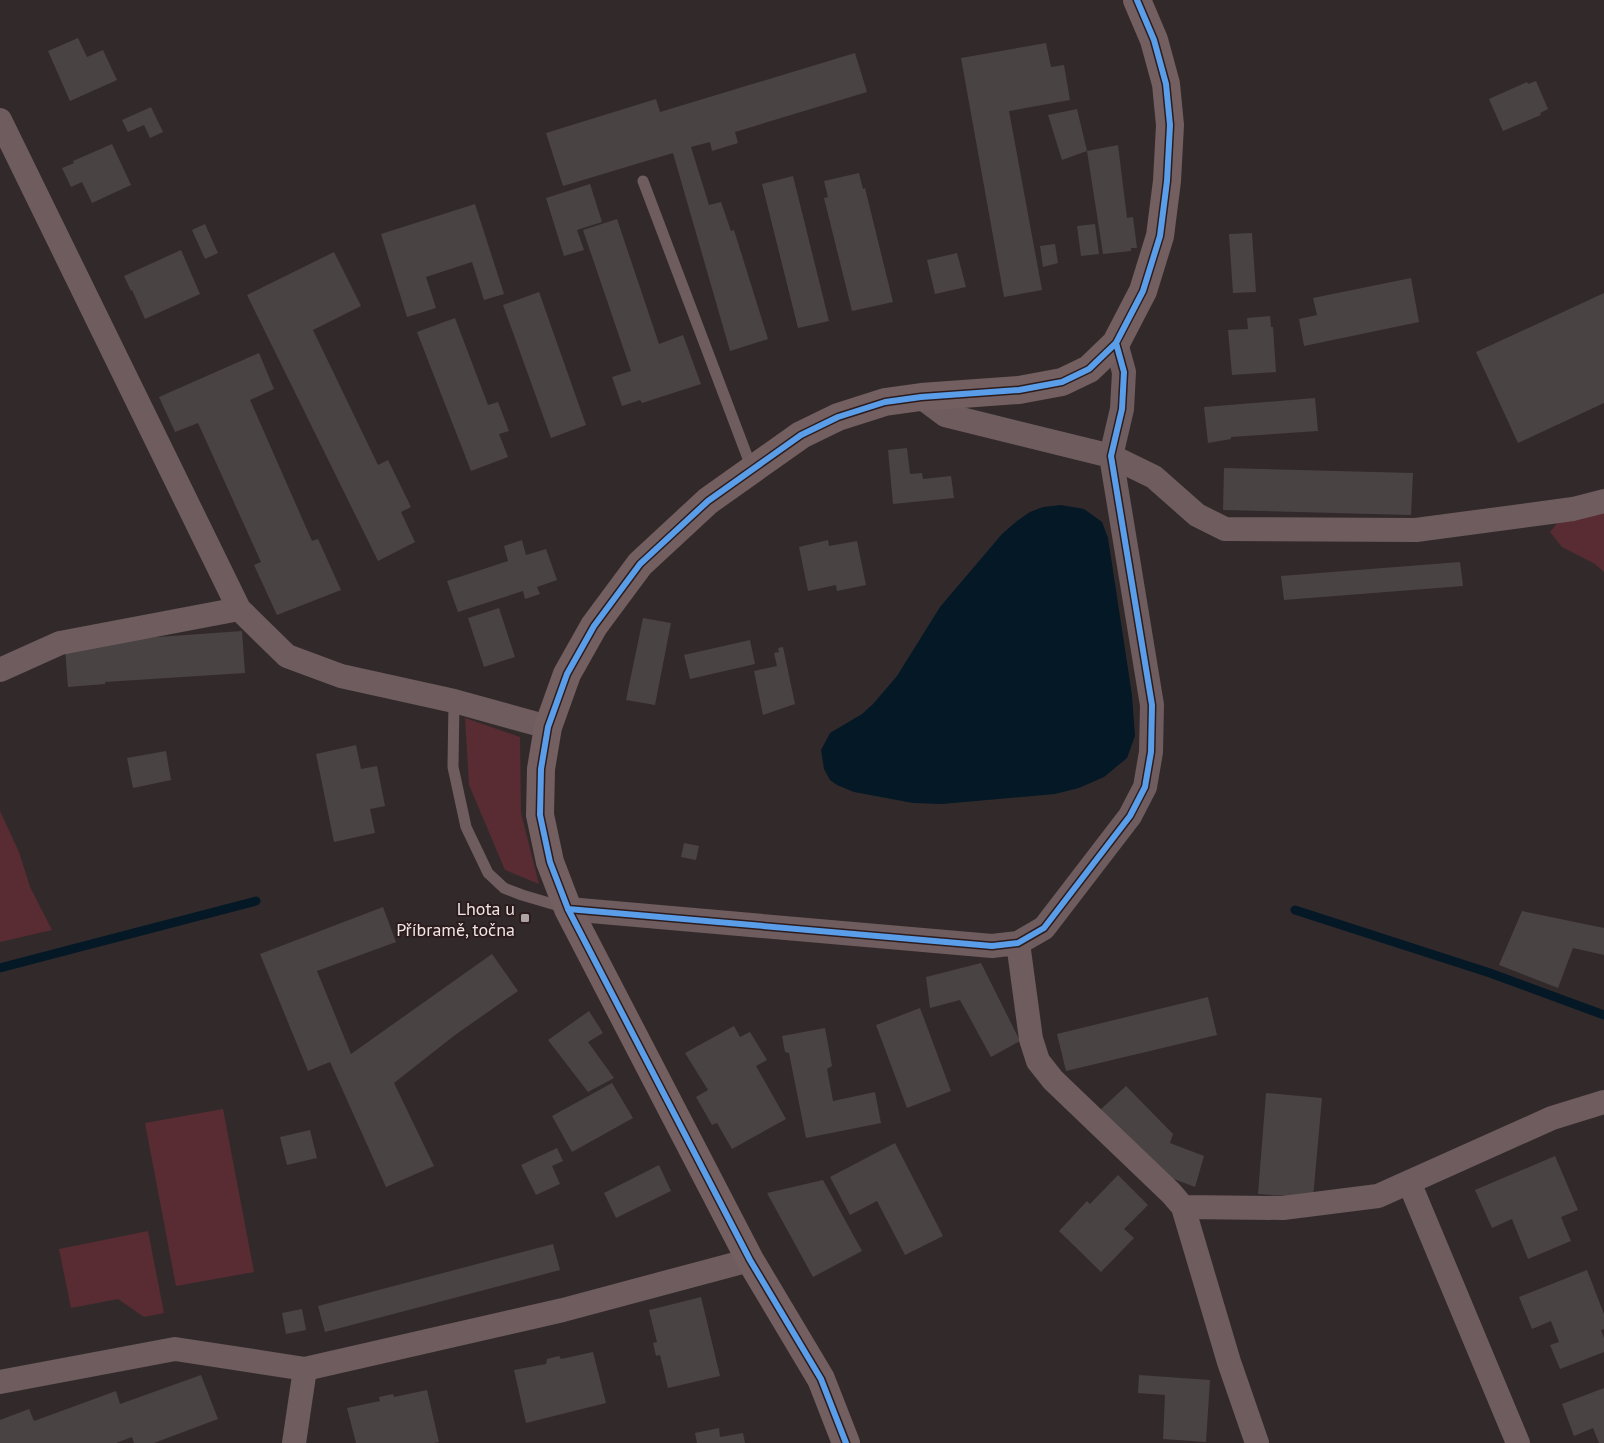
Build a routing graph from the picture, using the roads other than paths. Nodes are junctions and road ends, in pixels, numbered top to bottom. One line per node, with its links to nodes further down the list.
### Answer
1 (1137, 0): 4 (street)
2 (0, 120): 9 (street)
3 (643, 181): 7 (lane)
4 (1116, 343): 5 (street); 6 (street)
5 (921, 397): 6 (street); 7 (street)
6 (1111, 456): 8 (street); 14 (street)
7 (752, 468): 12 (street)
8 (1604, 501)
9 (239, 609): 10 (street); 11 (street)
10 (0, 670)
11 (454, 701): 12 (street); 13 (lane)
12 (548, 727): 13 (street)
13 (568, 909): 14 (street); 18 (street)
14 (1018, 943): 17 (street)
15 (1604, 1102): 16 (street)
16 (1409, 1182): 17 (street); 24 (street)
17 (1183, 1207): 23 (street)
18 (750, 1260): 19 (street); 22 (street)
19 (305, 1369): 20 (street); 21 (street)
20 (0, 1382)
21 (294, 1443)
22 (846, 1443)
23 (1258, 1443)
24 (1518, 1443)

